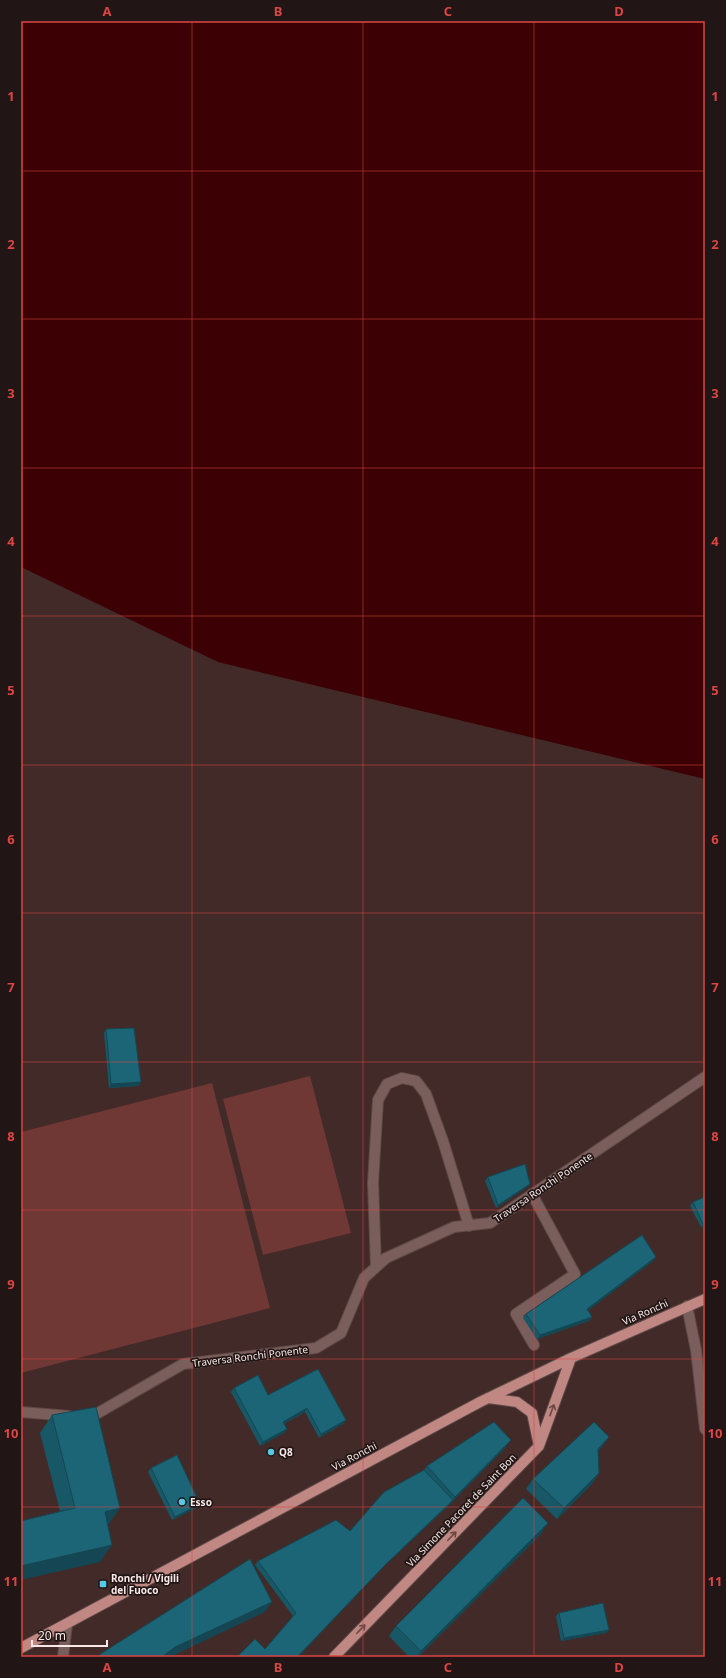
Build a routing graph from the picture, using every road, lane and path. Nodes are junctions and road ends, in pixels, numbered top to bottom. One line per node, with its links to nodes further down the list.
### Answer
1 (705, 1077): 2 (street, Traversa Ronchi Ponente)
2 (532, 1194): 3 (street, Traversa Ronchi Ponente); 7 (street)
3 (469, 1226): 4 (street, Traversa Ronchi Ponente); 4 (street)
4 (376, 1267): 10 (street, Traversa Ronchi Ponente)
5 (705, 1299): 6 (main road, Via Ronchi)
6 (687, 1306): 8 (main road, Via Ronchi); 11 (street)
7 (534, 1345)
8 (572, 1358): 9 (main road, Via Ronchi); 12 (main road, Via Simone Pacoret de Saint Bon, one-way to 8)
9 (487, 1398): 12 (main road); 13 (main road, Via Ronchi)
10 (21, 1412)
11 (705, 1429)
12 (538, 1446): 16 (main road, Via Simone Pacoret de Saint Bon, one-way to 12)
13 (66, 1624): 14 (main road, Via Ronchi); 15 (street)
14 (21, 1648)
15 (63, 1657)
16 (334, 1657)

